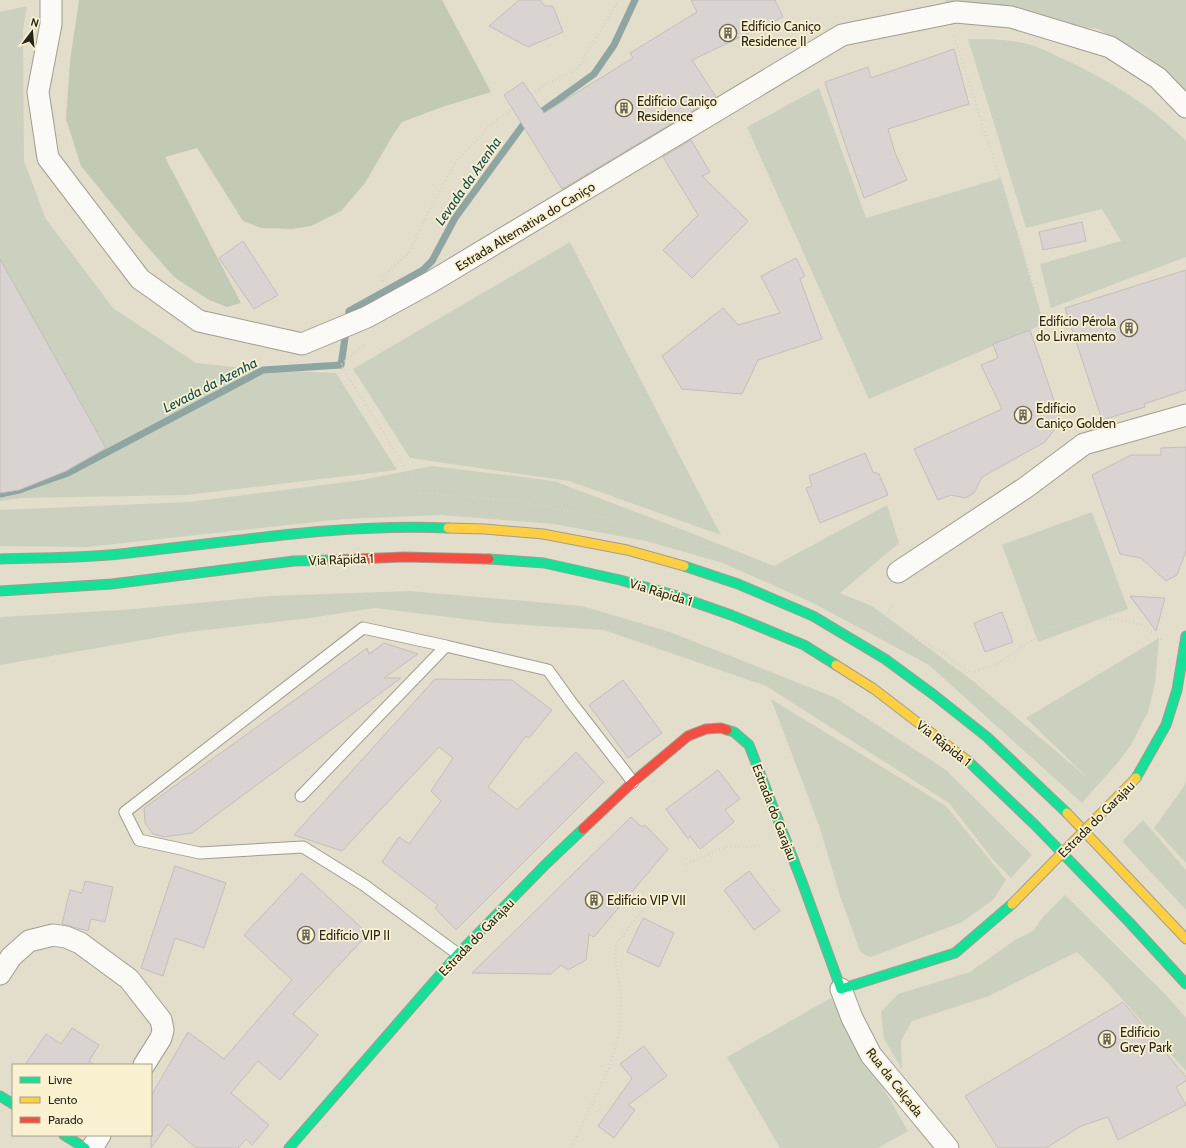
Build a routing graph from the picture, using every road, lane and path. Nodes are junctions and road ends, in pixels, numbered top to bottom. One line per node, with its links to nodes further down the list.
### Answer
1 (51, 0): 4 (street, Estrada Alternativa do Caniço)
2 (619, 0): 5 (path)
3 (953, 33): 6 (path)
4 (1186, 107)
5 (380, 287)
6 (1036, 290)
7 (364, 344): 9 (path)
8 (1186, 415): 13 (street)
9 (625, 524)
10 (693, 542): 11 (path)
11 (722, 552)
12 (0, 559): 26 (main road)
13 (898, 572)
14 (0, 591): 29 (main road, Via Rápida 1)
15 (892, 606): 17 (path)
16 (873, 623): 17 (path)
17 (880, 626): 19 (path)
18 (1186, 636): 30 (main road, Estrada do Garajau, bridge)
19 (1162, 640)
20 (446, 646): 21 (lane); 22 (lane); 27 (lane)
21 (633, 782): 27 (main road, Estrada do Garajau); 30 (main road, Estrada do Garajau)
22 (301, 796)
23 (764, 844): 24 (path)
24 (686, 864)
25 (644, 909): 39 (path)
26 (1186, 939)
27 (458, 954): 38 (main road, Estrada do Garajau)
28 (0, 974): 31 (street)
29 (1186, 984)
30 (841, 989): 40 (street, Rua da Calçada)
31 (145, 1064)
32 (0, 1096): 33 (main road)
33 (12, 1103)
34 (66, 1136): 36 (main road)
35 (99, 1136): 37 (street)
36 (86, 1148)
37 (92, 1148)
38 (289, 1148)
39 (571, 1148)
40 (948, 1148)

